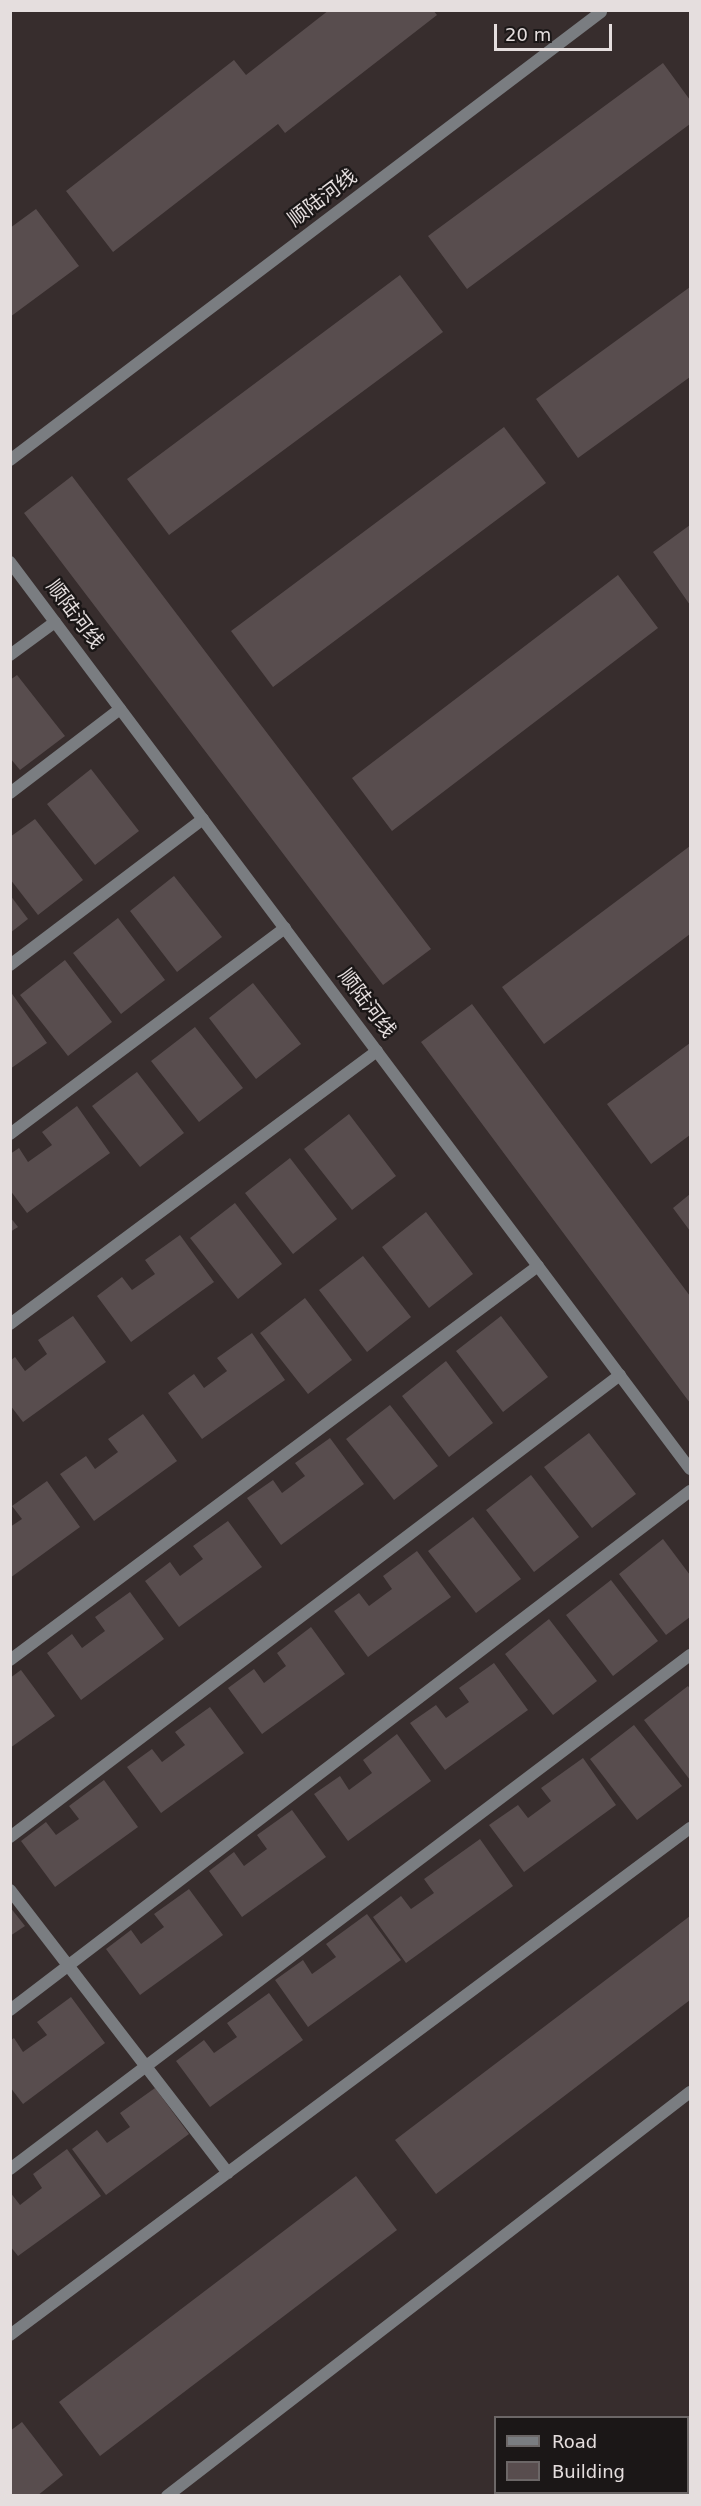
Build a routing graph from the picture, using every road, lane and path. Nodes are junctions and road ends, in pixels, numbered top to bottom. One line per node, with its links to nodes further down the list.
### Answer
1 (602, 12): 2 (street, 顺陆河线)
2 (10, 460)
3 (10, 562): 4 (street, 顺陆河线)
4 (55, 622): 5 (street); 6 (street, 顺陆河线)
5 (10, 655)
6 (120, 709): 7 (street); 8 (street, 顺陆河线)
7 (10, 793)
8 (203, 819): 9 (street, 顺陆河线); 10 (street)
9 (285, 928): 11 (street, 顺陆河线); 12 (street)
10 (10, 965)
11 (377, 1051): 13 (street, 顺陆河线); 14 (street)
12 (10, 1134)
13 (538, 1266): 15 (street, 顺陆河线); 19 (street)
14 (10, 1324)
15 (620, 1376): 16 (street, 顺陆河线); 21 (street)
16 (690, 1469)
17 (690, 1491): 23 (street)
18 (690, 1655): 25 (street)
19 (10, 1660)
20 (690, 1828): 28 (street)
21 (10, 1837)
22 (10, 1890): 23 (street)
23 (69, 1966): 24 (street); 25 (street)
24 (10, 2010)
25 (146, 2067): 27 (street); 28 (street)
26 (690, 2091): 30 (street)
27 (10, 2169)
28 (228, 2173): 29 (street)
29 (10, 2335)
30 (167, 2496)

